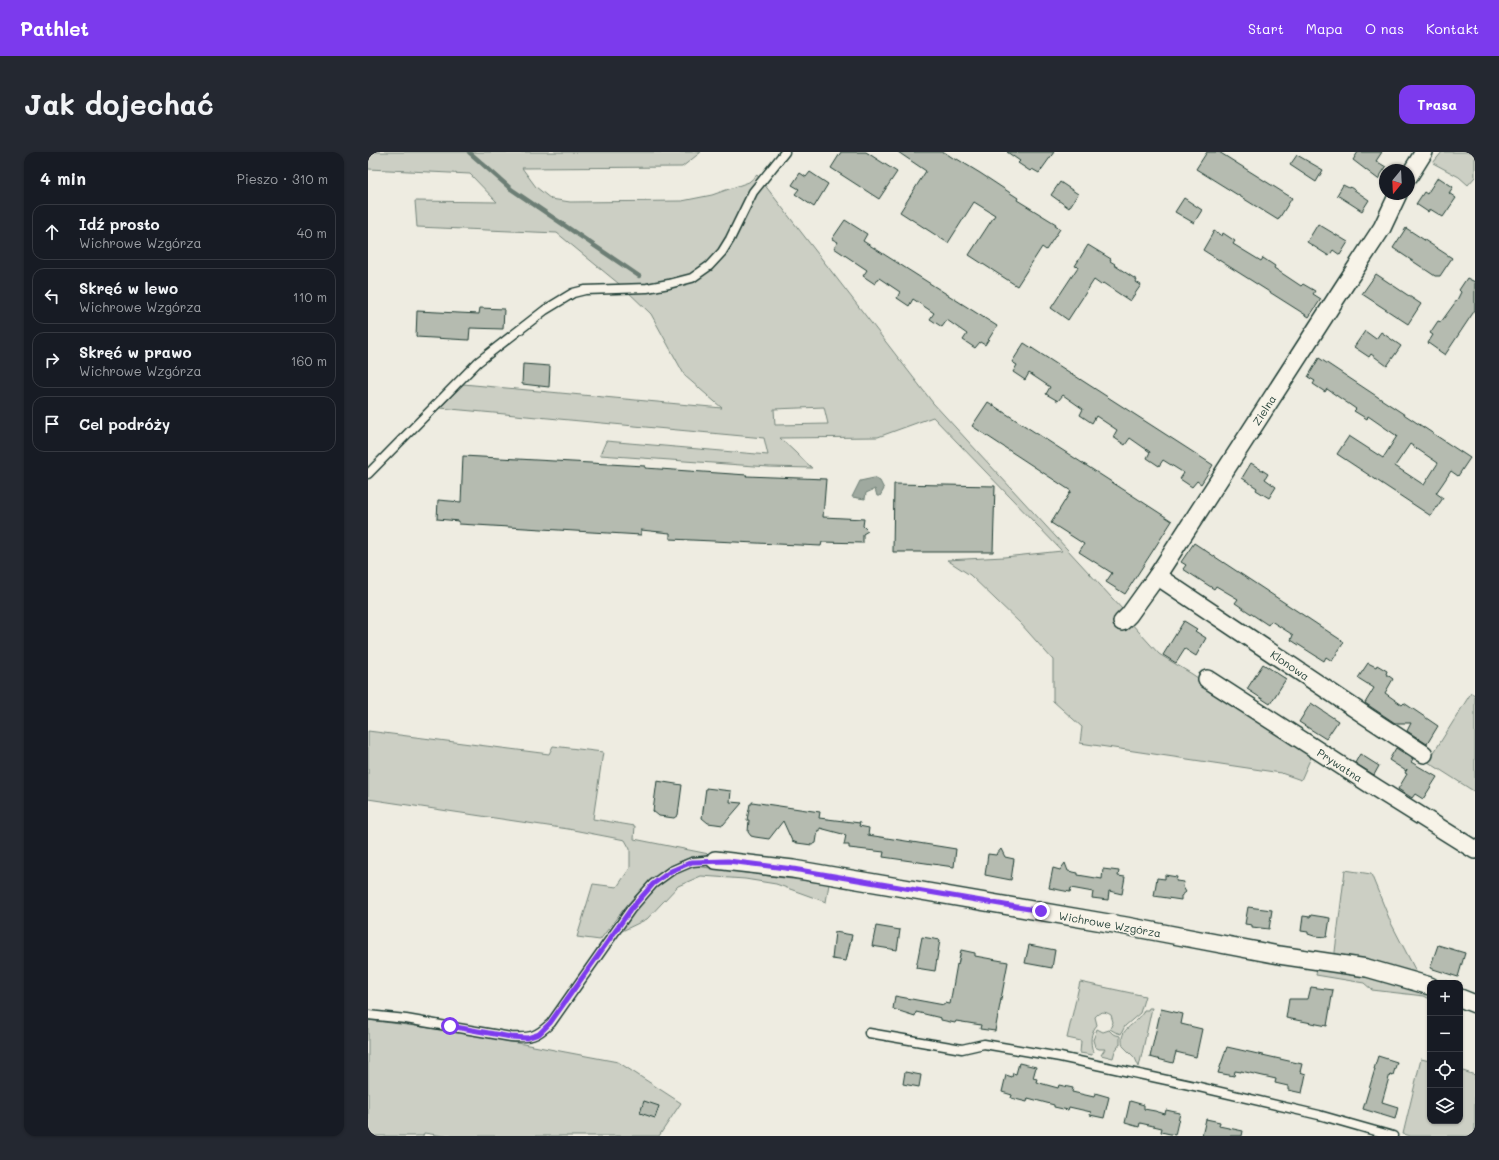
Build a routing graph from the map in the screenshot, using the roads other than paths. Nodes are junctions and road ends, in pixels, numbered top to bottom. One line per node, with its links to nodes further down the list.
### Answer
1 (785, 152): 5 (lane)
2 (1424, 152): 3 (street)
3 (1415, 166)
4 (1395, 200): 6 (street, Zielna)
5 (368, 474)
6 (1157, 576): 7 (street, Zielna); 9 (street, Klonowa)
7 (1122, 622)
8 (1207, 679): 10 (street, Prywatna)
9 (1424, 754)
10 (1475, 850)
11 (715, 860): 12 (street, Wichrowe Wzgórza); 15 (lane, Wichrowe Wzgórza)
12 (1427, 985)
13 (1463, 999): 14 (street)
14 (1475, 1004)
15 (368, 1015)
16 (869, 1033): 17 (lane)
17 (1394, 1136)

